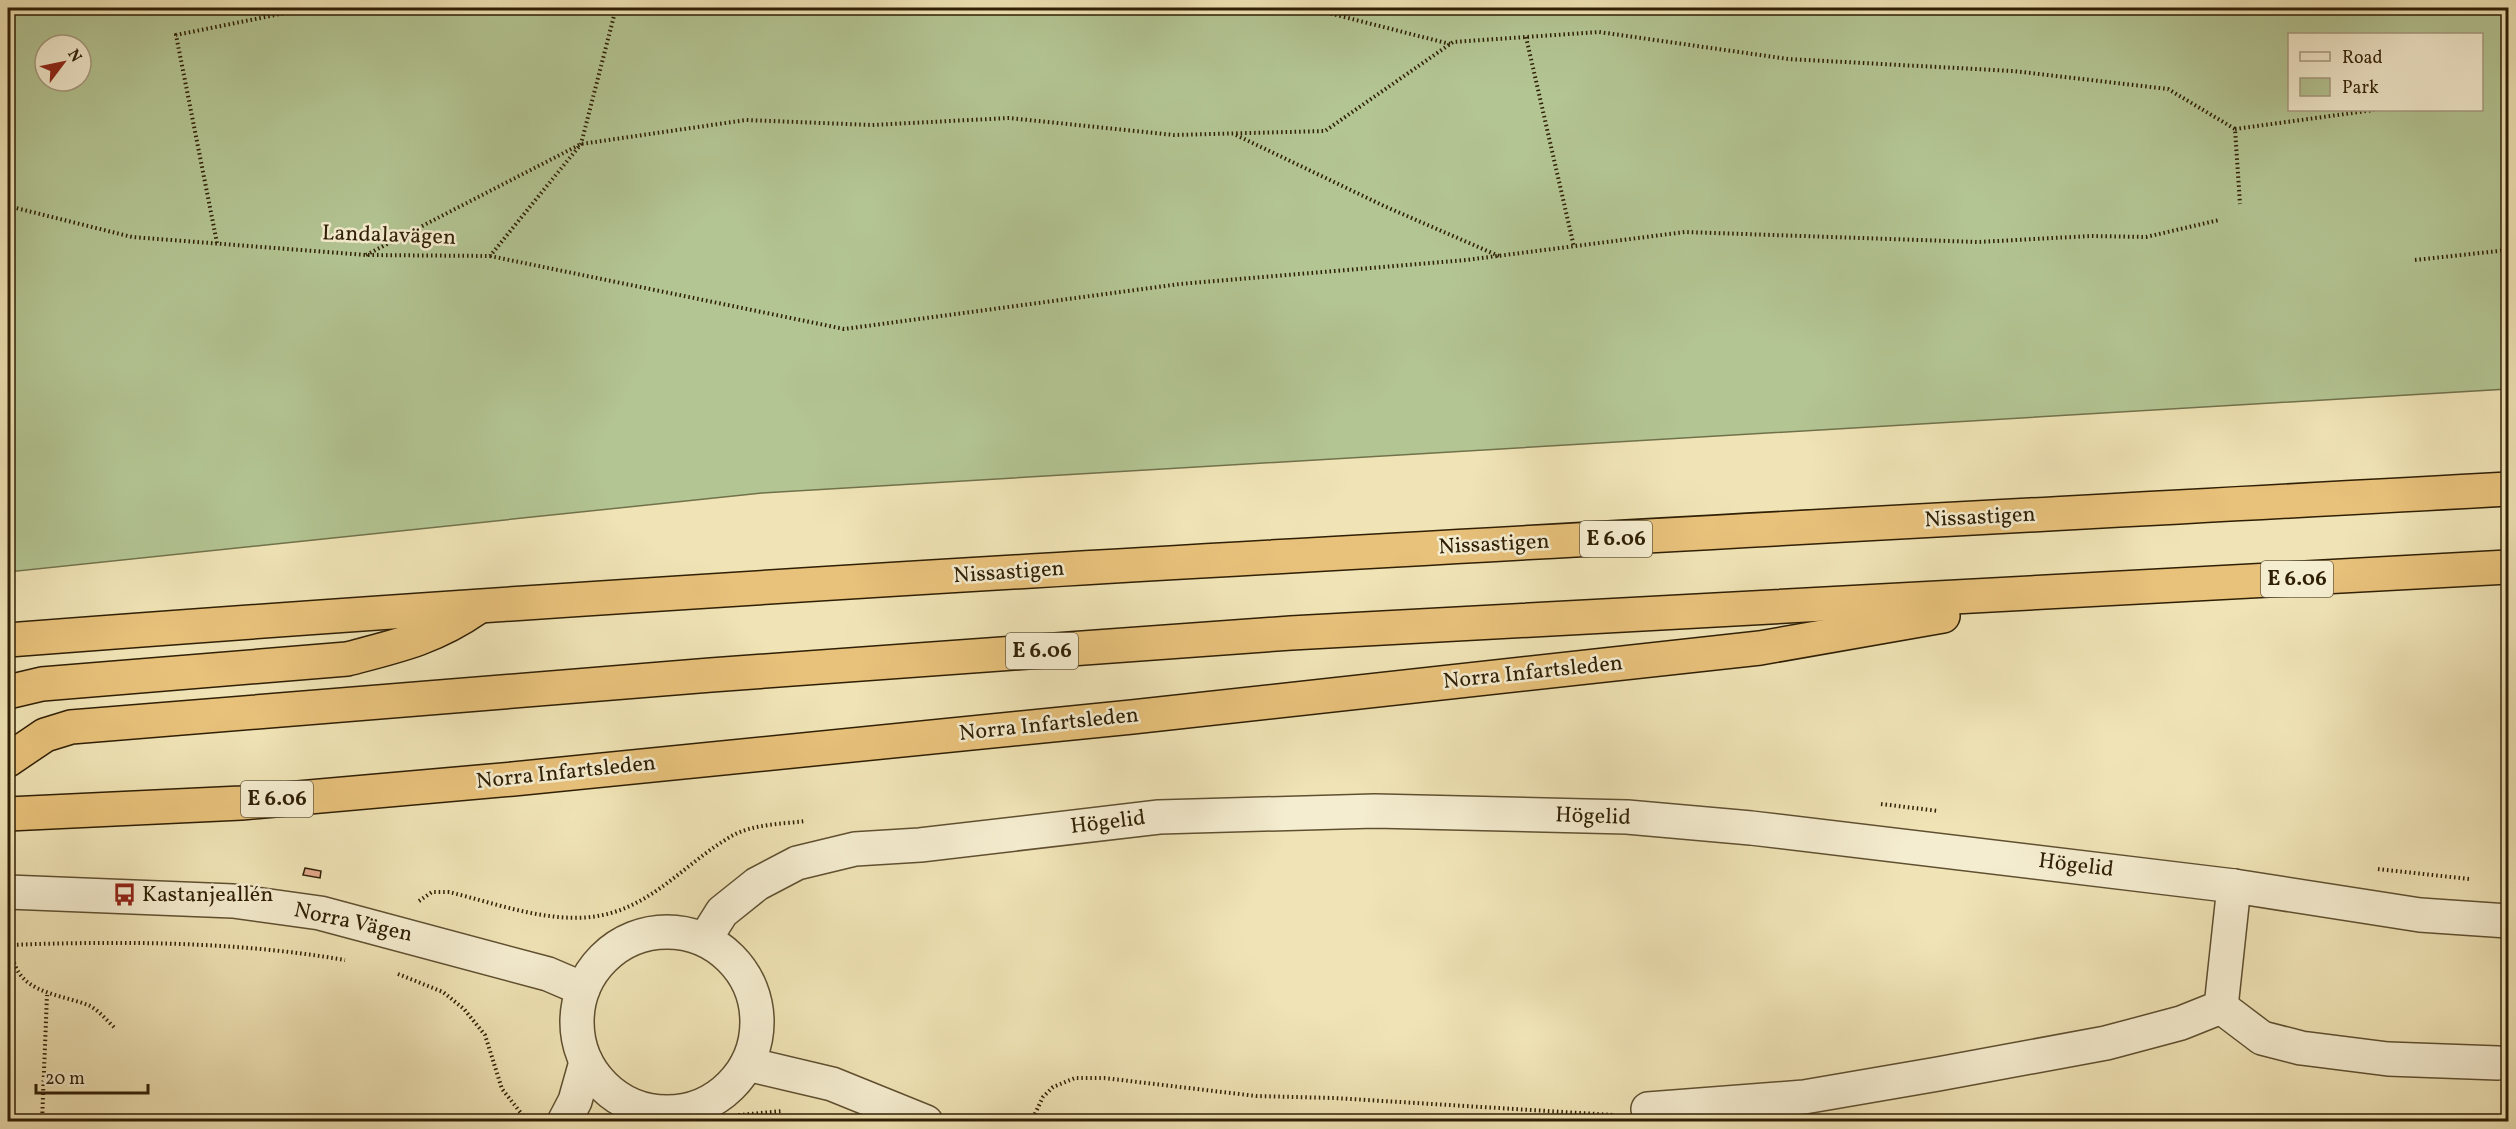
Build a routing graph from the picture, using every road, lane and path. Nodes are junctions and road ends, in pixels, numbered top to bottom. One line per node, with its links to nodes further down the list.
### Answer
1 (310, 8): 13 (path)
2 (616, 8): 9 (path)
3 (1309, 8): 5 (path)
4 (1526, 37): 5 (path); 7 (path); 14 (path)
5 (1450, 44): 8 (path)
6 (2367, 111): 7 (path)
7 (2235, 129): 10 (path)
8 (1234, 134): 9 (path); 18 (path)
9 (580, 144): 16 (path); 17 (path)
10 (2240, 204)
11 (8, 206): 13 (path, Landalavägen)
12 (2219, 220): 14 (path, Landalavägen)
13 (216, 243): 16 (path, Landalavägen)
14 (1574, 247): 18 (path, Landalavägen)
15 (2508, 250): 19 (path)
16 (366, 255): 17 (path, Landalavägen)
17 (490, 256): 18 (path, Landalavägen)
18 (1500, 256)
19 (2415, 260)
20 (2508, 489): 23 (highway, Nissastigen / E 6.06)
21 (2508, 567): 22 (highway, E 6.06)
22 (2086, 591): 26 (highway, E 6.06); 27 (highway, Norra Infartsleden / E 6.06)
23 (480, 606): 24 (highway, E 6.06); 25 (highway)
24 (8, 640)
25 (8, 692)
26 (8, 760)
27 (8, 814)
28 (2234, 886): 30 (street, Högelid); 31 (street, Högelid); 37 (street)
29 (8, 892): 35 (street, Norra Vägen)
30 (2508, 921)
31 (705, 939): 35 (street); 41 (street)
32 (9, 945): 33 (path); 36 (path)
33 (355, 962)
34 (393, 972): 46 (path)
35 (583, 989): 39 (street)
36 (47, 995): 38 (path); 45 (path)
37 (2221, 1007): 40 (street); 42 (street)
38 (116, 1029)
39 (586, 1062): 44 (street); 47 (street)
40 (2498, 1063)
41 (747, 1065): 44 (street); 49 (street)
42 (1648, 1109): 50 (path)
43 (783, 1111): 48 (path)
44 (646, 1116)
45 (42, 1122)
46 (528, 1122)
47 (564, 1122)
48 (722, 1122)
49 (926, 1122)
50 (1031, 1122)

